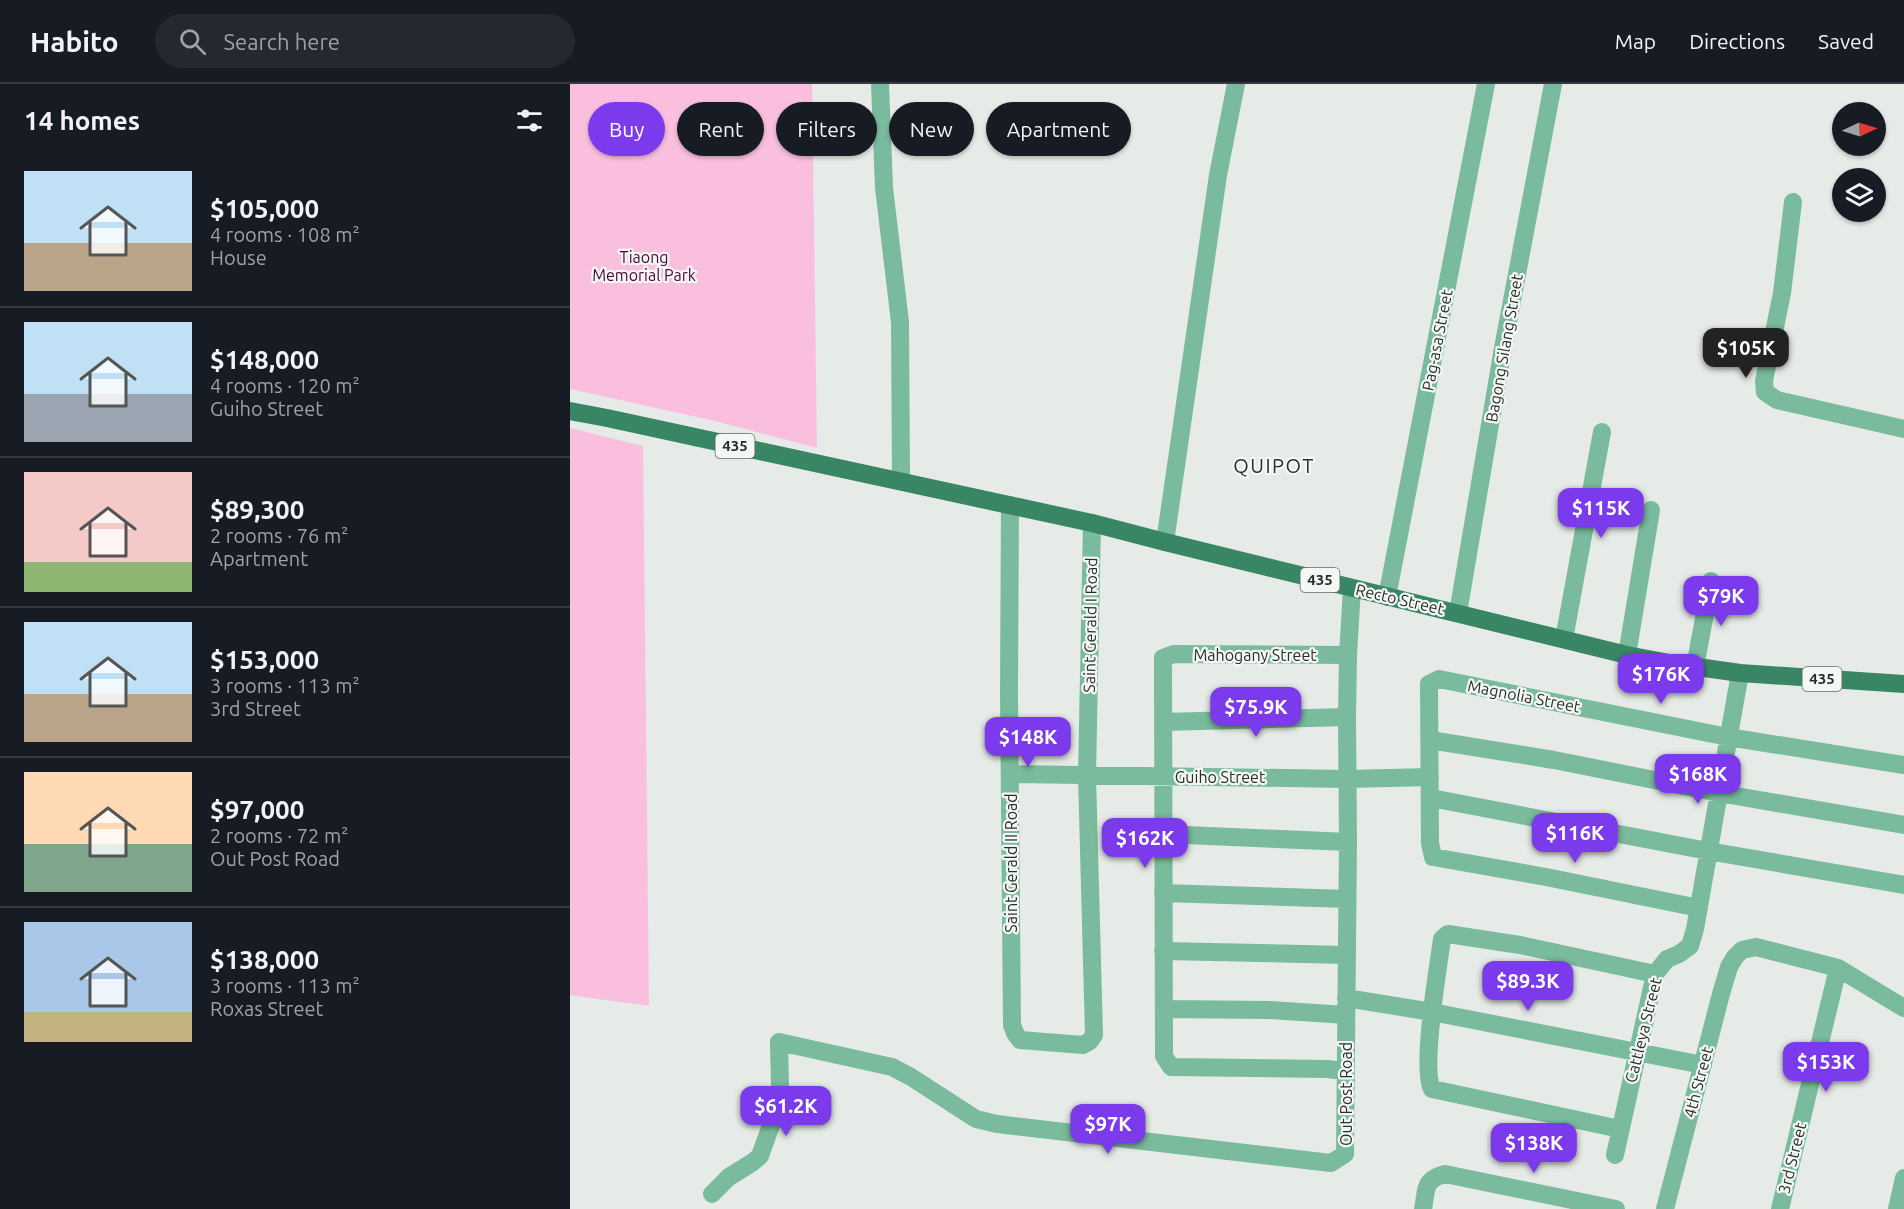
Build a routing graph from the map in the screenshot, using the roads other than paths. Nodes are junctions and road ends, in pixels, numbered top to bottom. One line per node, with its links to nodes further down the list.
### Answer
1 (880, 84): 9 (street)
2 (1236, 84): 13 (street)
3 (1486, 84): 16 (street, Pag-asa Street)
4 (1553, 84): 17 (street, Bagong Silang Street)
5 (1792, 202): 7 (street)
6 (570, 411): 9 (main road, 435)
7 (1904, 429)
8 (1602, 432): 18 (street)
9 (901, 480): 10 (main road, Recto Street / 435)
10 (1010, 505): 12 (main road, Recto Street / 435); 29 (street, Saint Gerald II Road)
11 (1651, 510): 19 (street)
12 (1092, 523): 13 (main road, Recto Street / 435); 30 (street, Saint Gerald I Road)
13 (1165, 542): 15 (main road, Recto Street / 435)
14 (1711, 581): 21 (street)
15 (1352, 588): 16 (main road, Recto Street / 435); 20 (street, Out Post Road)
16 (1387, 597): 17 (main road, Recto Street / 435)
17 (1458, 613): 18 (main road, Recto Street / 435)
18 (1564, 639): 19 (main road, Recto Street / 435)
19 (1627, 655): 21 (main road, Recto Street / 435)
20 (1348, 656): 24 (street, Out Post Road); 25 (street, Mahogany Street)
21 (1695, 667): 22 (main road, Recto Street / 435)
22 (1740, 673): 23 (main road, Recto Street / 435); 26 (street, Cattleya Street)
23 (1904, 682)
24 (1347, 717): 25 (street); 33 (street, Out Post Road)
25 (1164, 722): 31 (street)
26 (1728, 737): 27 (street, Magnolia Street); 28 (street, Magnolia Street); 34 (street, Cattleya Street)
27 (1430, 741): 32 (street); 34 (street)
28 (1904, 765)
29 (1010, 774): 30 (street, Guiho Street); 52 (street, Saint Gerald II Road)
30 (1087, 776): 31 (street, Guiho Street); 52 (street, Saint Gerald I Road)
31 (1164, 777): 33 (street, Guiho Street); 37 (street)
32 (1430, 777): 33 (street, Guiho Street); 35 (street)
33 (1347, 778): 38 (street, Out Post Road)
34 (1719, 793): 36 (street); 39 (street, Cattleya Street)
35 (1431, 798): 39 (street); 43 (street)
36 (1904, 825)
37 (1163, 834): 38 (street); 41 (street)
38 (1348, 842): 42 (street, Out Post Road)
39 (1708, 851): 40 (street); 43 (street, Cattleya Street)
40 (1904, 885)
41 (1164, 893): 42 (street); 44 (street)
42 (1347, 899): 45 (street, Out Post Road)
43 (1699, 908): 47 (street, Cattleya Street)
44 (1163, 951): 45 (street); 50 (street)
45 (1347, 955): 48 (street, Out Post Road)
46 (1838, 968): 49 (street); 54 (street, 4th Street); 63 (street, 3rd Street)
47 (1655, 974): 51 (street); 53 (street, Cattleya Street)
48 (1346, 1007): 50 (street); 51 (street); 55 (street, Out Post Road)
49 (1904, 1008)
50 (1164, 1009): 55 (street)
51 (1432, 1012): 53 (street); 56 (street)
52 (1083, 1045)
53 (1637, 1052): 54 (street); 56 (street, Cattleya Street)
54 (1703, 1065): 62 (street, 4th Street)
55 (1345, 1071): 59 (street, Out Post Road)
56 (1620, 1129): 57 (street, Cattleya Street)
57 (1615, 1155)
58 (1904, 1178): 64 (street)
59 (712, 1194)
60 (1424, 1209): 61 (street)
61 (1616, 1209)
62 (1665, 1209)
63 (1780, 1209)
64 (1897, 1209)

